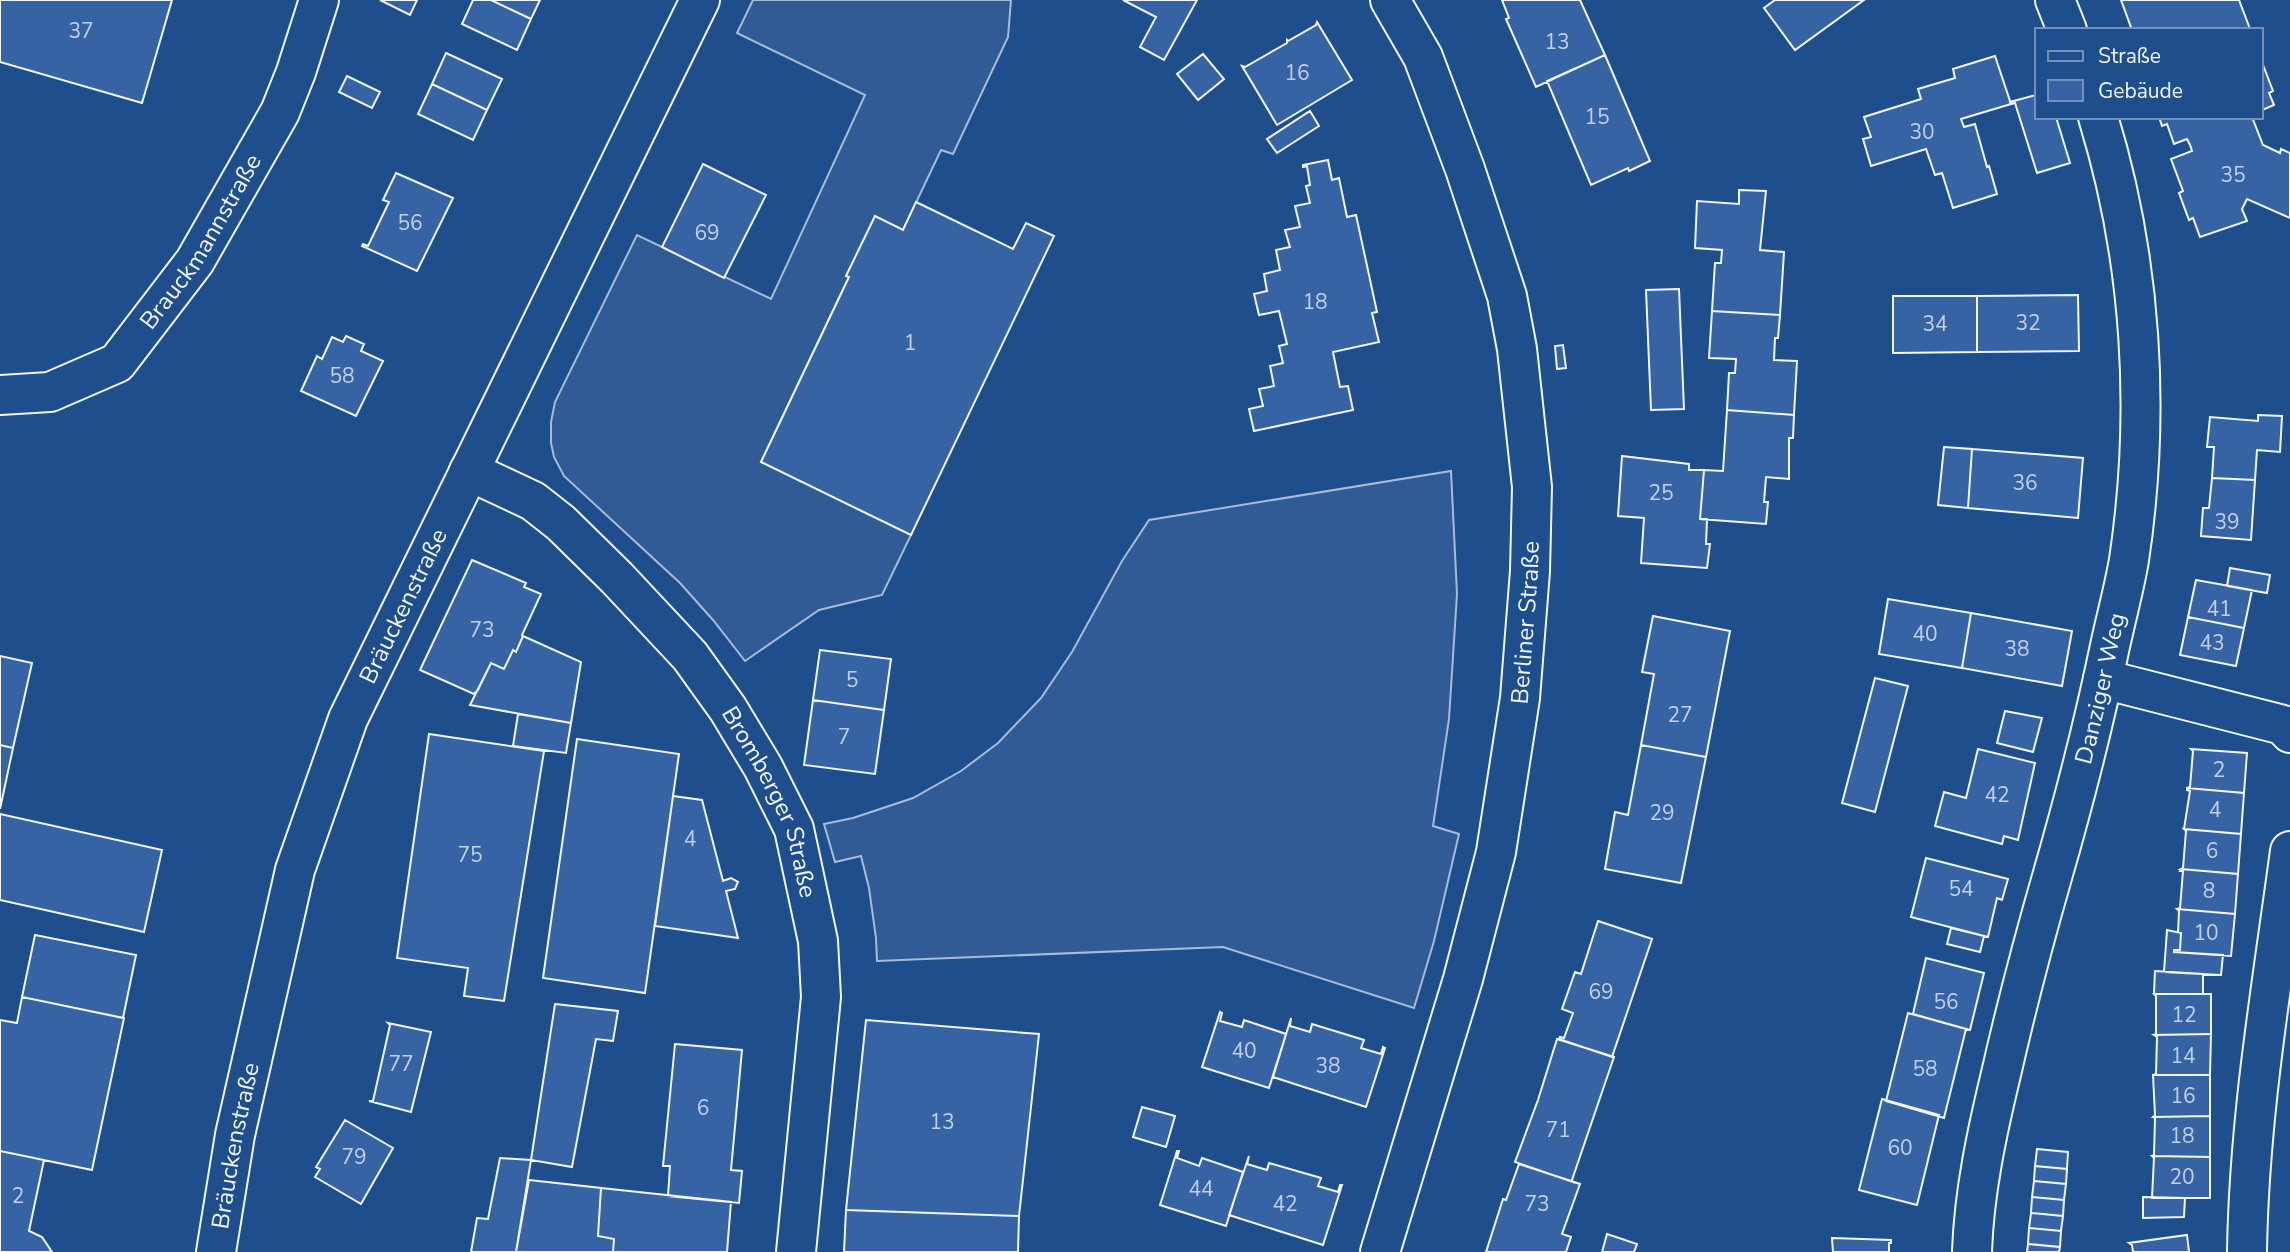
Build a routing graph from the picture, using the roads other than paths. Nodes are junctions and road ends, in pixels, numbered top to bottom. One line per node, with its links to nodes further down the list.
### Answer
1 (319, 0): 7 (street, Brauckmannstraße)
2 (700, 0): 8 (street, Bräuckenstraße)
3 (1390, 0): 14 (street, Berliner Straße)
4 (2055, 0): 5 (street)
5 (2066, 28)
6 (2099, 119): 9 (street, Danziger Weg)
7 (0, 395)
8 (469, 471): 12 (street, Bräuckenstraße); 13 (street, Bromberger Straße)
9 (2103, 679): 10 (street); 15 (street, Danziger Weg)
10 (2290, 733)
11 (2290, 851): 16 (street)
12 (216, 1252)
13 (796, 1252)
14 (1380, 1252)
15 (1972, 1252)
16 (2247, 1252)

